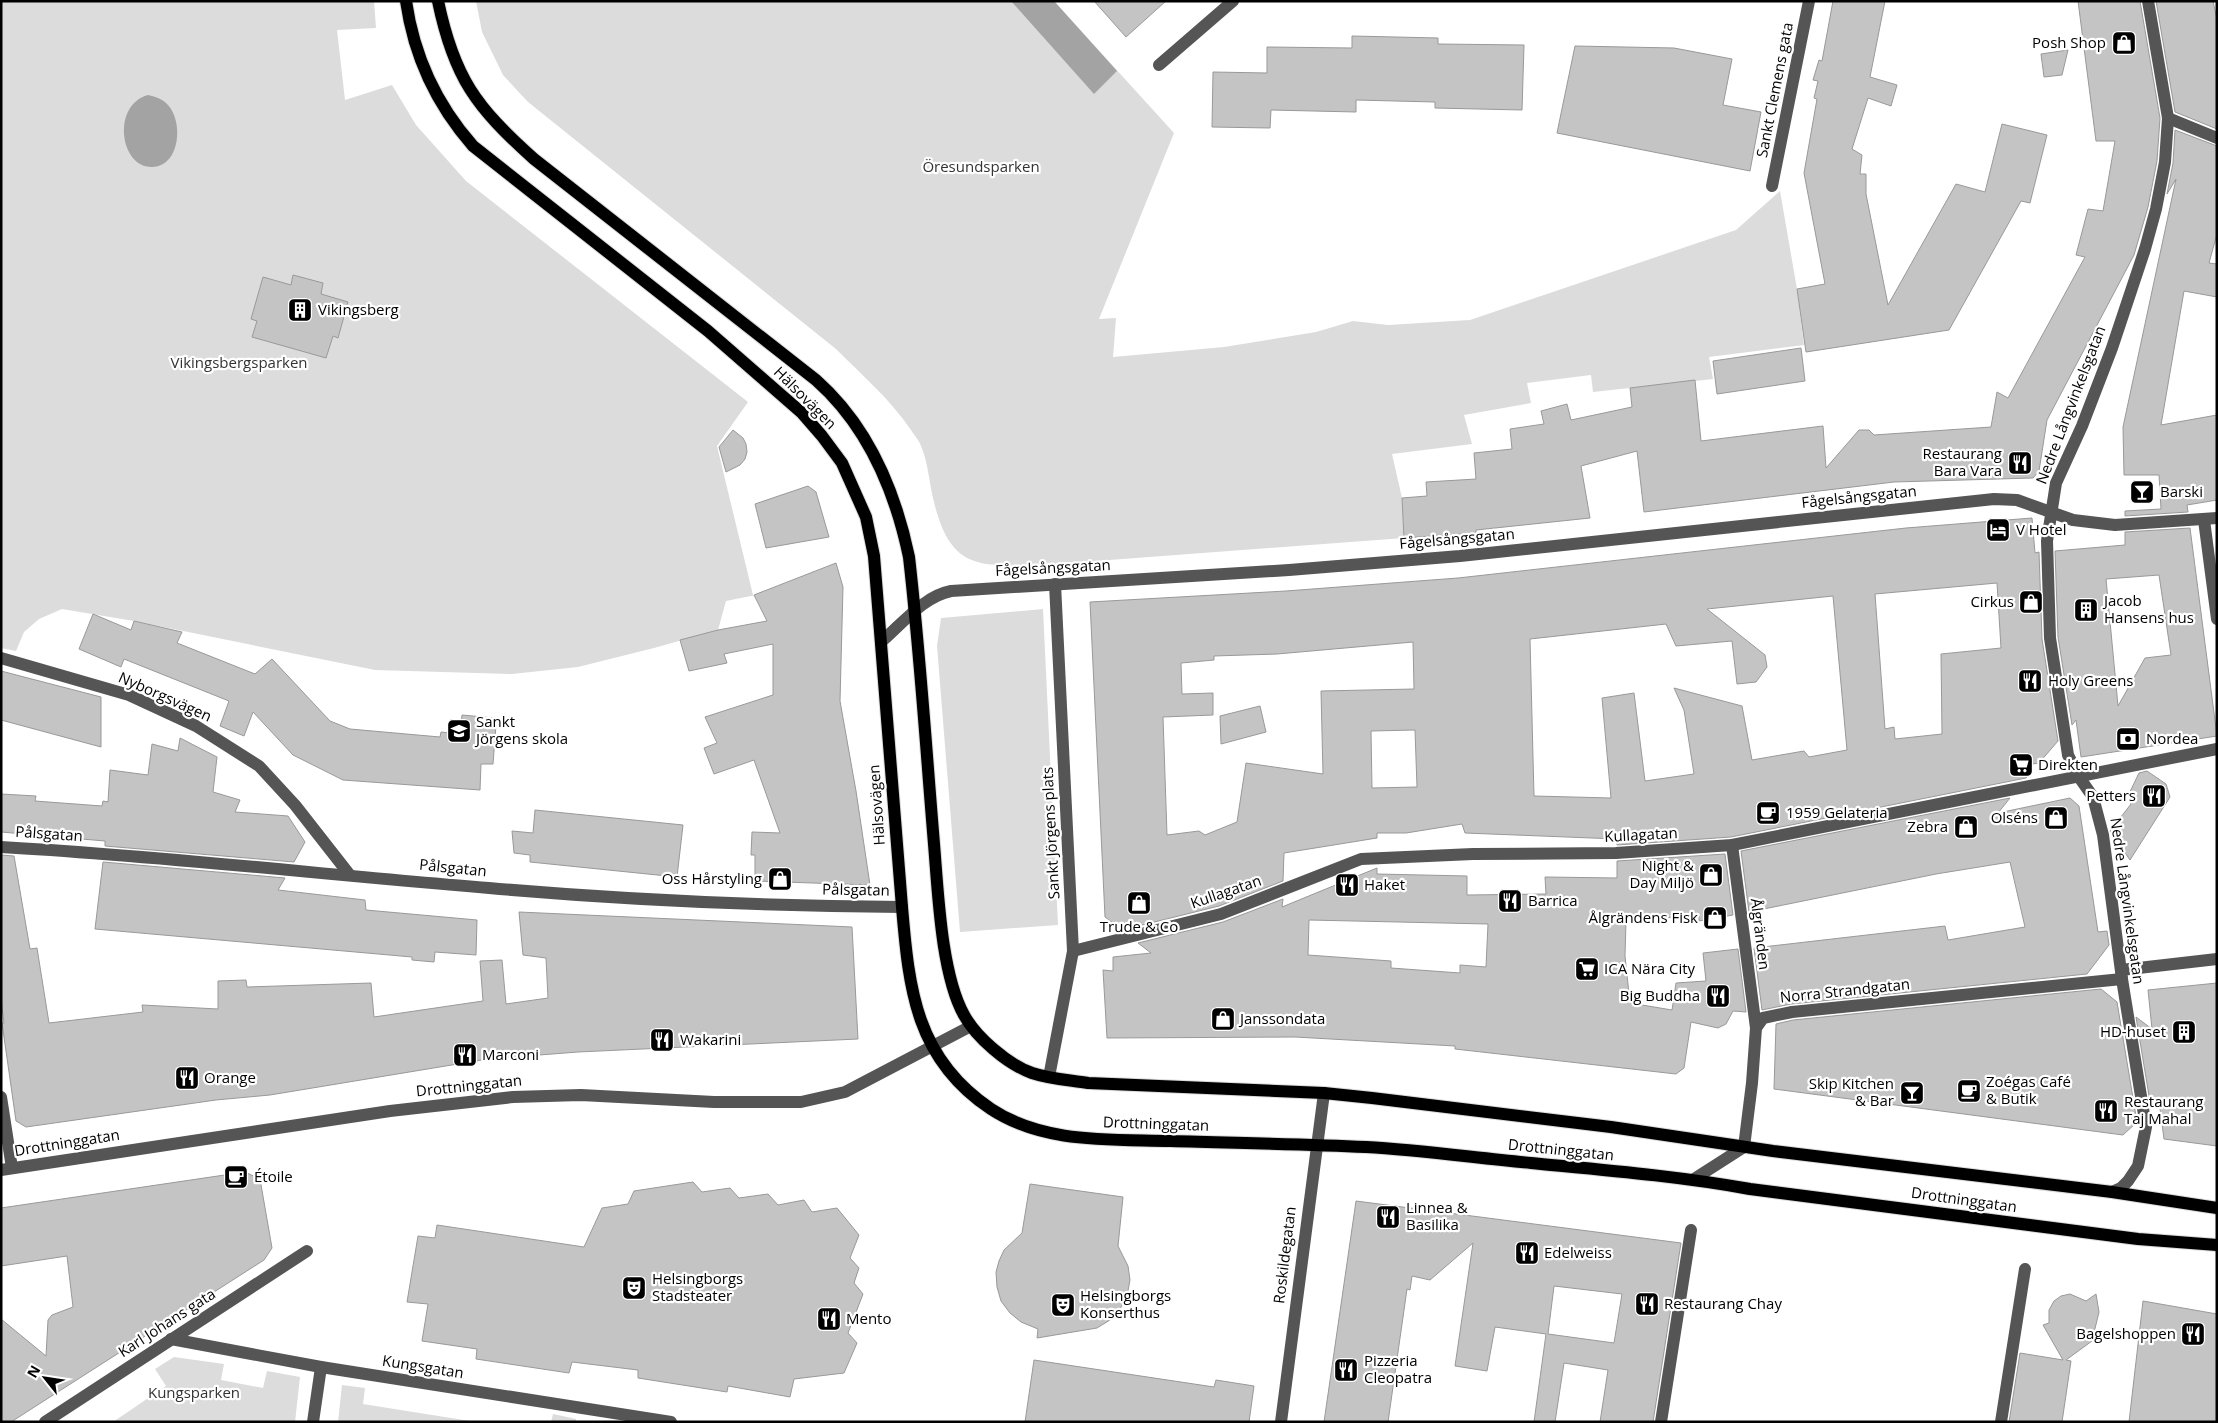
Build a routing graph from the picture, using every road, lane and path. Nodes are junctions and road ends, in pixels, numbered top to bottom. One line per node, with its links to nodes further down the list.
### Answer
1 (406, 1): 16 (main road, Hälsovägen)
2 (438, 1): 14 (main road, Hälsovägen)
3 (1233, 1): 6 (street)
4 (1809, 1): 9 (street, Sankt Clemens gata)
5 (2148, 1): 7 (street, Nedre Långvinkelsgatan)
6 (1159, 65)
7 (2168, 118): 8 (street); 10 (street, Nedre Långvinkelsgatan)
8 (2217, 138)
9 (1772, 186)
10 (2050, 510): 12 (street, Fågelsångsgatan); 13 (street, Fågelsångsgatan); 19 (street, Nedre Långvinkelsgatan)
11 (2217, 518): 12 (street, Fågelsångsgatan)
12 (2204, 520): 15 (street)
13 (1055, 584): 14 (street, Fågelsångsgatan); 24 (street, Sankt Jörgens plats)
14 (915, 612): 16 (street, Fågelsångsgatan); 27 (main road, Hälsovägen)
15 (2217, 619)
16 (881, 642): 23 (main road, Hälsovägen)
17 (1, 658): 22 (street, Nyborgsvägen)
18 (2217, 749): 19 (street, Kullagatan)
19 (2079, 777): 20 (street, Kullagatan); 26 (street, Nedre Långvinkelsgatan)
20 (1732, 845): 24 (street, Kullagatan); 28 (street, Ålgränden)
21 (1, 847): 22 (street, Pålsgatan)
22 (350, 874): 23 (street, Pålsgatan)
23 (902, 907): 29 (main road, Hälsovägen)
24 (1073, 951): 30 (street, Sankt Jörgens plats)
25 (2217, 959): 26 (street, Norra Strandgatan)
26 (2122, 975): 28 (street, Norra Strandgatan); 37 (street, Nedre Långvinkelsgatan)
27 (971, 1026): 29 (street, Drottninggatan); 30 (main road, Drottninggatan)
28 (1756, 1028): 34 (street)
29 (932, 1047): 33 (main road, Drottninggatan); 35 (street, Drottninggatan)
30 (1049, 1077): 31 (main road, Drottninggatan)
31 (1324, 1093): 33 (street, Roskildegatan); 34 (main road, Drottninggatan)
32 (1, 1097): 35 (street)
33 (1316, 1146): 36 (main road, Drottninggatan); 49 (street, Roskildegatan)
34 (1744, 1147): 36 (street); 37 (main road, Drottninggatan)
35 (6, 1169)
36 (1694, 1179): 40 (main road, Drottninggatan)
37 (2112, 1192): 38 (main road, Drottninggatan)
38 (2217, 1208)
39 (1692, 1230): 50 (street)
40 (2217, 1245)
41 (306, 1250): 43 (street, Karl Johans gata)
42 (2025, 1268): 51 (street)
43 (171, 1339): 44 (street, Kungsgatan); 46 (street, Karl Johans gata)
44 (320, 1367): 45 (street, Kungsgatan); 47 (street)
45 (602, 1417): 48 (street, Kungsgatan)
46 (45, 1422)
47 (313, 1422)
48 (671, 1422)
49 (1281, 1422)
50 (1661, 1422)
51 (2001, 1422)

